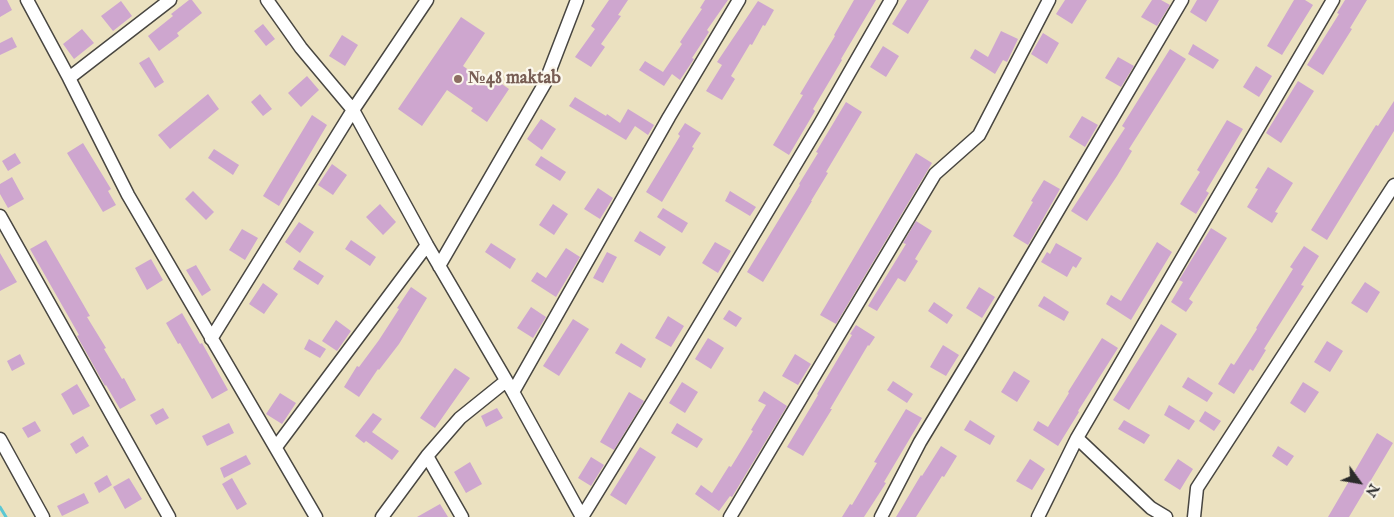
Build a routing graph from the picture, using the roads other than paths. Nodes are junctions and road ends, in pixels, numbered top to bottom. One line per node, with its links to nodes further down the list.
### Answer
1 (27, 0): 11 (street)
2 (170, 0): 11 (street)
3 (267, 0): 12 (street)
4 (427, 0): 12 (street)
5 (577, 0): 16 (street)
6 (739, 0): 18 (street)
7 (891, 0): 28 (street)
8 (1049, 0): 29 (street)
9 (1182, 0): 30 (street)
10 (1333, 0): 19 (street)
11 (69, 78): 17 (street)
12 (353, 110): 15 (street); 17 (street)
13 (1394, 186): 33 (street)
14 (0, 216): 24 (street)
15 (427, 245): 16 (street); 21 (street)
16 (439, 266): 18 (street)
17 (211, 339): 21 (street)
18 (510, 386): 22 (street); 28 (street)
19 (1077, 438): 31 (street); 32 (street)
20 (0, 439): 23 (street)
21 (276, 447): 25 (street)
22 (427, 456): 26 (street); 27 (street)
23 (43, 517)
24 (169, 517)
25 (316, 517)
26 (382, 517)
27 (462, 517)
28 (582, 517)
29 (730, 517)
30 (881, 517)
31 (1038, 517)
32 (1166, 517)
33 (1194, 517)

